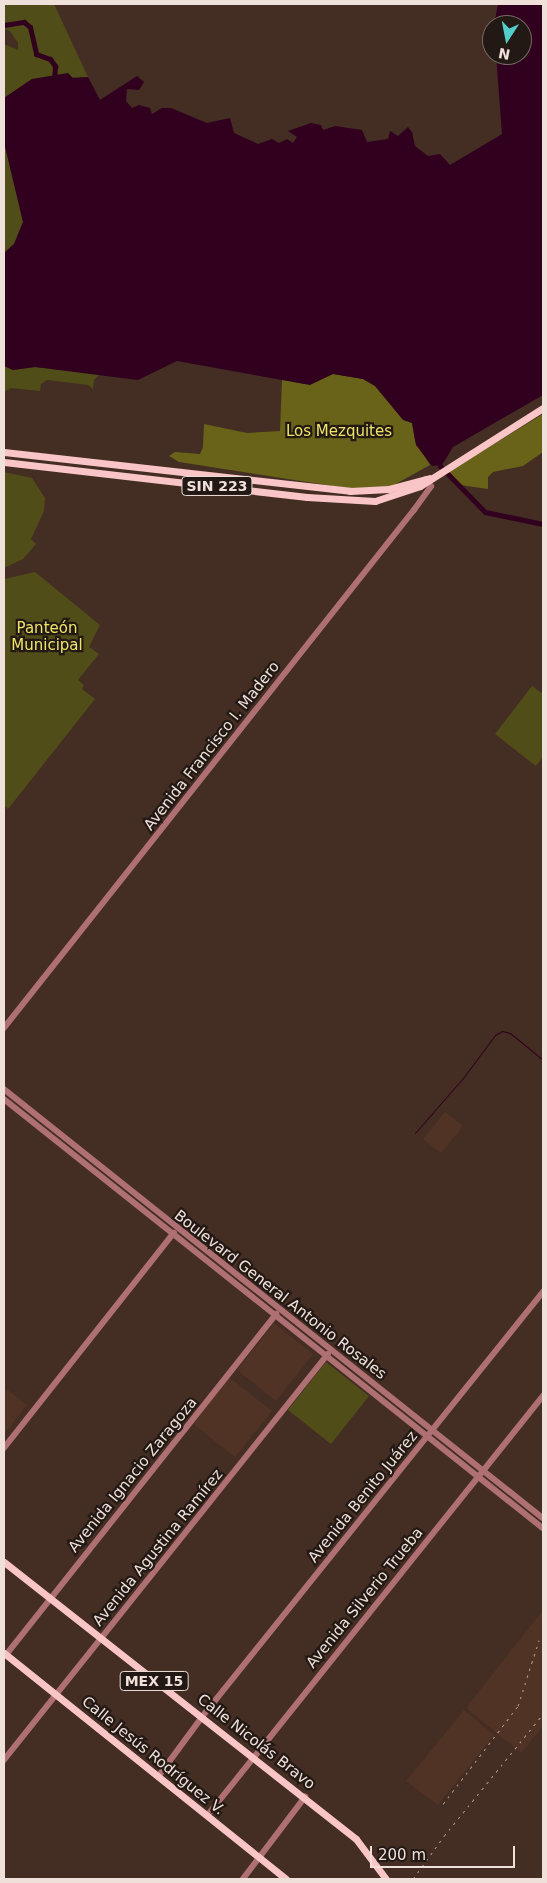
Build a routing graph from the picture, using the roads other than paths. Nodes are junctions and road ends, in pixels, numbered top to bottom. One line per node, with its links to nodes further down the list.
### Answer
1 (543, 408): 4 (main road, SIN 223)
2 (4, 452): 5 (main road, SIN 223)
3 (4, 462): 6 (main road, SIN 223)
4 (427, 479): 5 (main road, SIN 223); 6 (main road, SIN 223); 7 (street, Avenida Francisco I. Madero)
5 (285, 484): 6 (main road)
6 (283, 494)
7 (4, 1028)
8 (4, 1089): 10 (street, Boulevard General Antonio Rosales)
9 (4, 1099): 10 (street, Boulevard General Antonio Rosales)
10 (174, 1232): 12 (street, Boulevard General Antonio Rosales); 13 (street, Boulevard General Antonio Rosales); 19 (street)
11 (543, 1292): 17 (street, Avenida Benito Juárez)
12 (279, 1310): 13 (street, Avenida Ignacio Zaragoza); 14 (street, Boulevard General Antonio Rosales)
13 (274, 1316): 15 (street, Boulevard General Antonio Rosales); 25 (street, Avenida Ignacio Zaragoza)
14 (331, 1350): 15 (street, Avenida Agustina Ramírez); 17 (street, Boulevard General Antonio Rosales)
15 (326, 1357): 18 (street, Boulevard General Antonio Rosales); 26 (street, Avenida Agustina Ramírez)
16 (543, 1396): 20 (street, Avenida Silverio Trueba)
17 (432, 1430): 18 (street, Avenida Benito Juárez); 20 (street, Boulevard General Antonio Rosales)
18 (427, 1437): 21 (street, Boulevard General Antonio Rosales); 29 (street, Avenida Benito Juárez)
19 (4, 1448)
20 (483, 1471): 21 (street, Avenida Silverio Trueba); 22 (street, Boulevard General Antonio Rosales)
21 (478, 1477): 23 (street, Boulevard General Antonio Rosales); 30 (street, Avenida Silverio Trueba)
22 (543, 1518)
23 (543, 1528)
24 (4, 1562): 25 (main road, Calle Nicolás Bravo / MEX 15)
25 (50, 1598): 26 (main road, Calle Nicolás Bravo / MEX 15); 27 (street, Avenida Ignacio Zaragoza)
26 (101, 1639): 28 (street, Avenida Agustina Ramírez); 29 (main road, Calle Nicolás Bravo / MEX 15)
27 (5, 1654): 28 (main road, Calle Jesús Rodríguez V.)
28 (56, 1695): 31 (street, Avenida Agustina Ramírez); 32 (main road, Calle Jesús Rodríguez V.)
29 (202, 1717): 30 (main road, Calle Nicolás Bravo / MEX 15); 32 (street, Avenida Benito Juárez)
30 (254, 1757): 33 (main road, Calle Nicolás Bravo / MEX 15); 34 (street, Avenida Silverio Trueba)
31 (4, 1760)
32 (158, 1777): 34 (main road, Calle Jesús Rodríguez V.)
33 (305, 1798): 35 (street); 38 (main road, Calle Nicolás Bravo / MEX 15)
34 (207, 1816): 35 (main road, Calle Jesús Rodríguez V.)
35 (259, 1858): 36 (street); 37 (main road, Calle Jesús Rodríguez V.)
36 (243, 1879)
37 (286, 1879)
38 (386, 1879)

